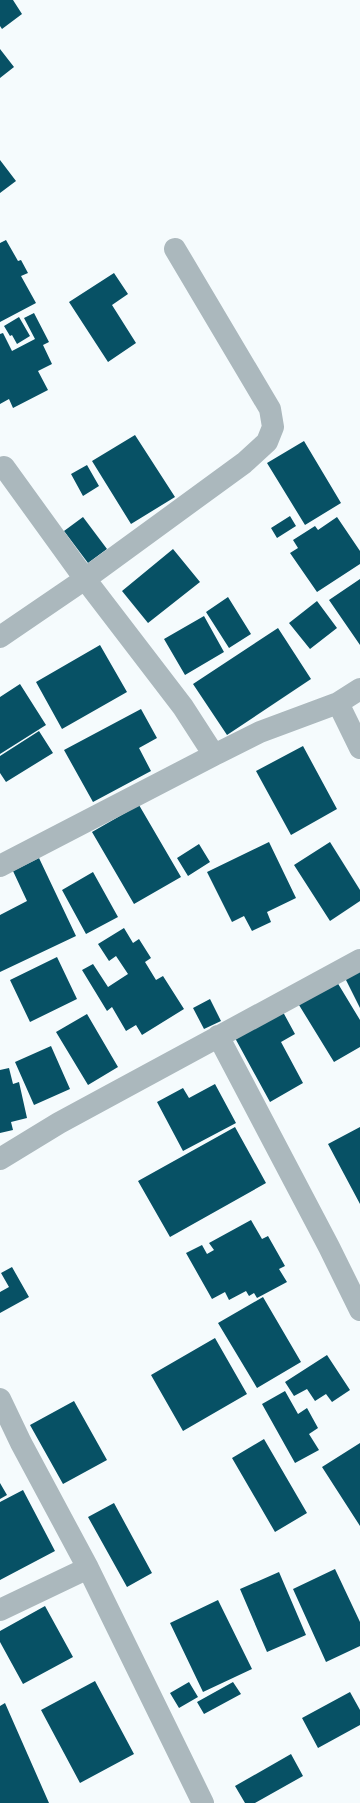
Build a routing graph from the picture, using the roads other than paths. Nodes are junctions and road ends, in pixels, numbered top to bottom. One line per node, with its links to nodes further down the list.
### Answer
1 (175, 249): 3 (street)
2 (4, 466): 3 (street)
3 (85, 579): 4 (street); 8 (street)
4 (0, 637)
5 (360, 689): 6 (street)
6 (338, 703): 7 (street); 8 (street)
7 (360, 748)
8 (214, 755): 9 (street)
9 (0, 866)
10 (360, 960): 11 (street)
11 (218, 1036): 12 (street); 13 (street)
12 (0, 1159)
13 (360, 1310)
14 (0, 1398): 15 (street)
15 (88, 1568): 16 (street); 17 (street)
16 (0, 1610)
17 (203, 1803)

